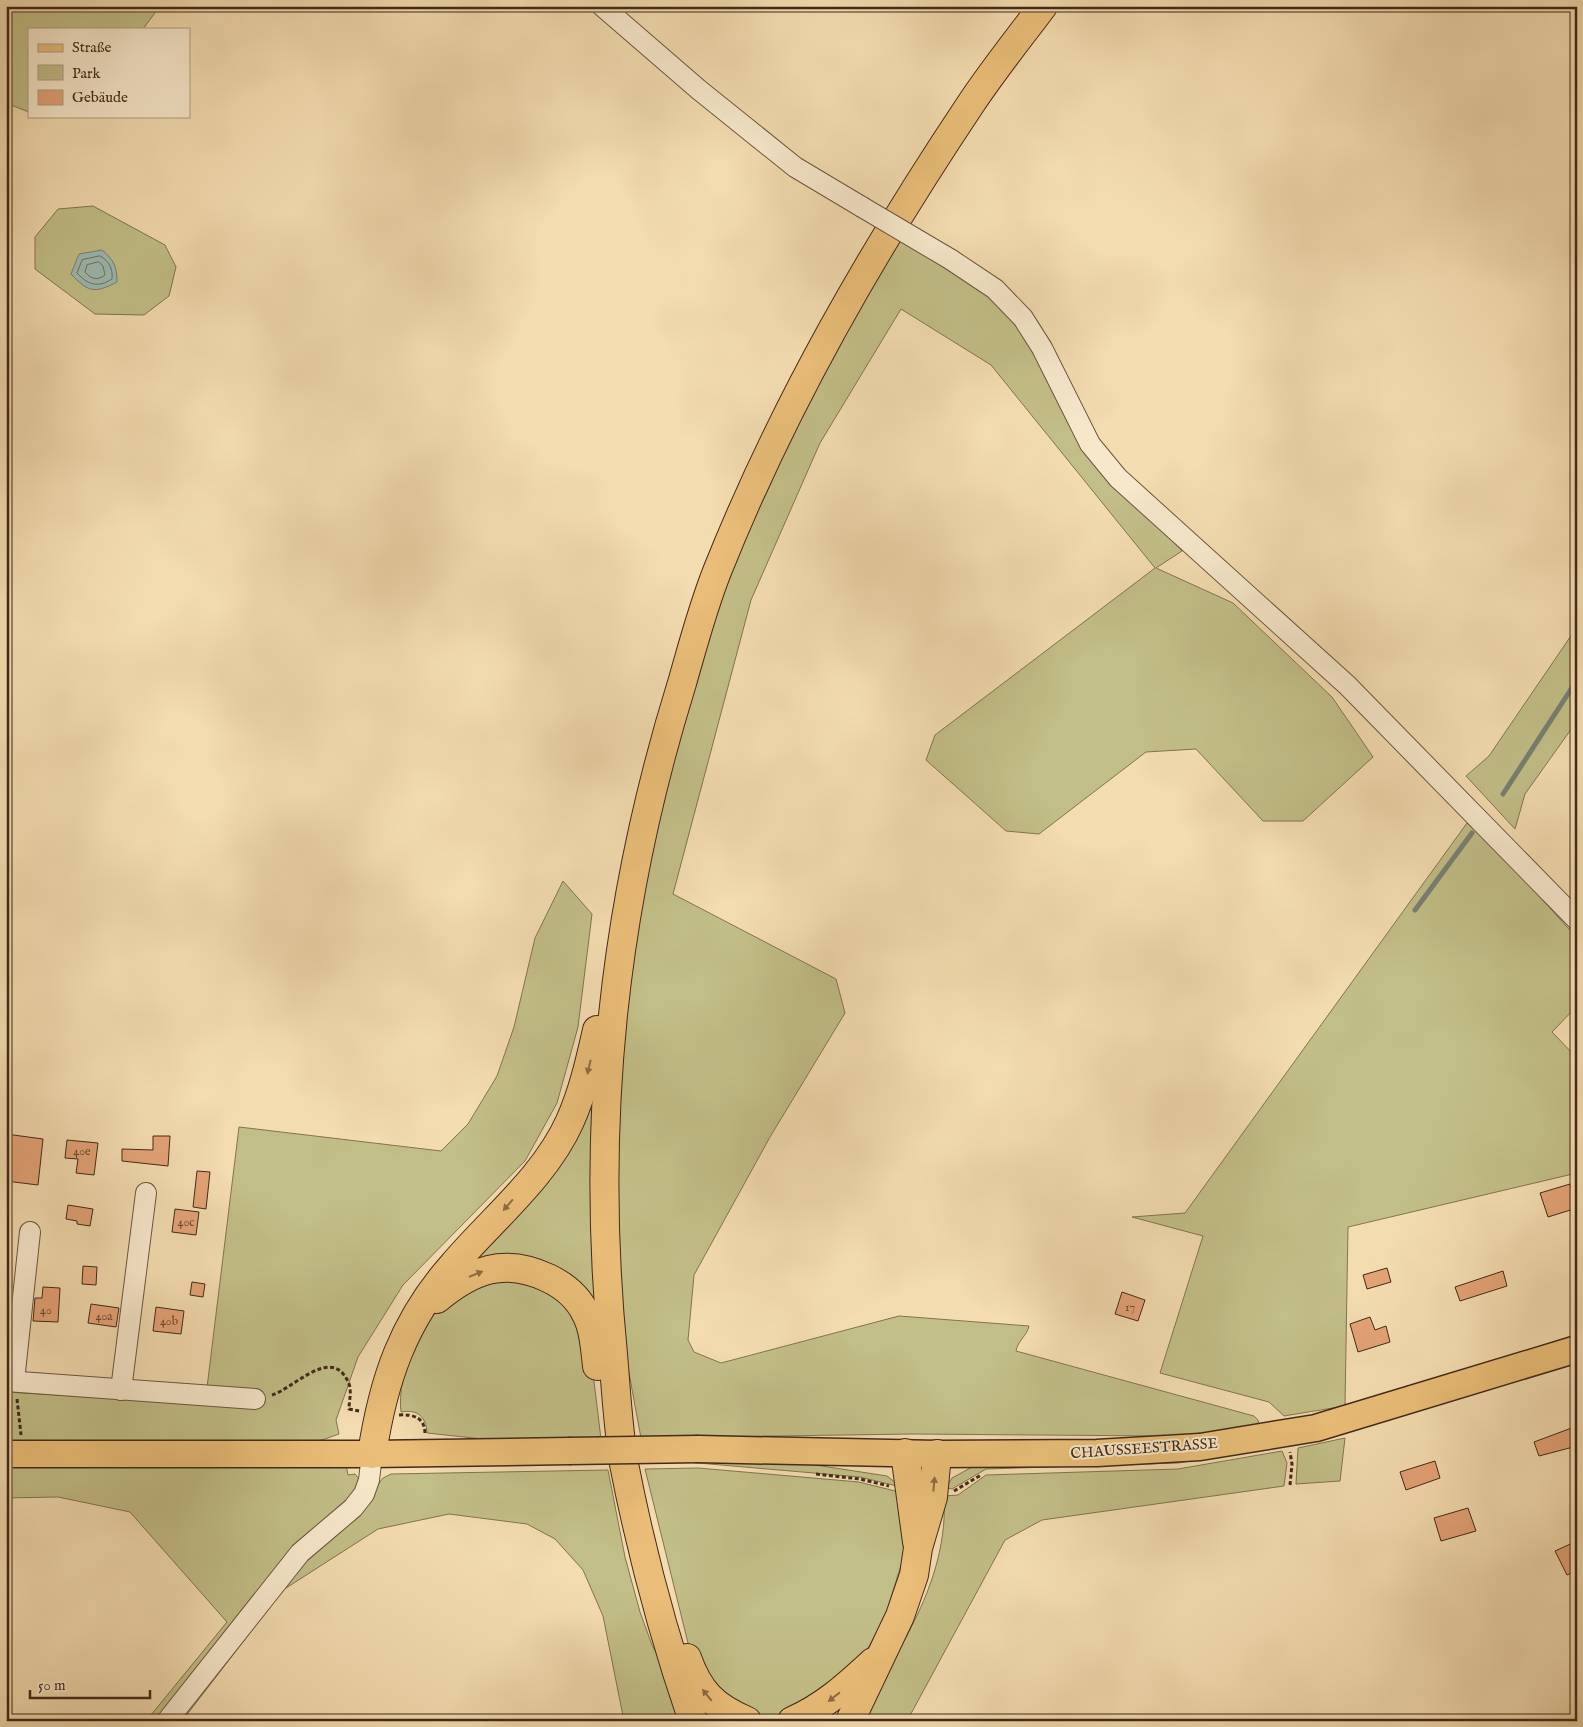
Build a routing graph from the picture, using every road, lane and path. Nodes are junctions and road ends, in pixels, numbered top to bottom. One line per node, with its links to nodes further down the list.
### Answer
1 (602, 6): 4 (street, bridge)
2 (1043, 6): 3 (highway)
3 (624, 917): 7 (highway, one-way to 7); 14 (highway)
4 (1577, 920)
5 (146, 1193): 10 (street)
6 (30, 1232): 9 (street)
7 (411, 1325): 12 (highway); 14 (highway, one-way to 14)
8 (1577, 1349): 13 (main road, CHAUSSEESTRASSE)
9 (10, 1381): 10 (street); 17 (path)
10 (121, 1390): 11 (street)
11 (255, 1400): 12 (path)
12 (378, 1417): 15 (path); 18 (highway)
13 (1286, 1434): 19 (main road, CHAUSSEESTRASSE); 20 (path)
14 (621, 1438): 22 (highway)
15 (426, 1452): 16 (main road, CHAUSSEESTRASSE, bridge); 18 (main road, CHAUSSEESTRASSE)
16 (905, 1453): 19 (main road, CHAUSSEESTRASSE); 21 (highway)
17 (15, 1454): 18 (main road, CHAUSSEESTRASSE)
18 (372, 1454): 24 (street)
19 (937, 1454): 21 (highway, one-way to 19)
20 (1290, 1485)
21 (918, 1548): 23 (highway)
22 (646, 1561): 25 (highway); 26 (highway, one-way to 22)
23 (883, 1652): 27 (highway, one-way to 27); 28 (highway)
24 (167, 1721)
25 (693, 1721)
26 (747, 1721)
27 (792, 1721)
28 (850, 1721)

